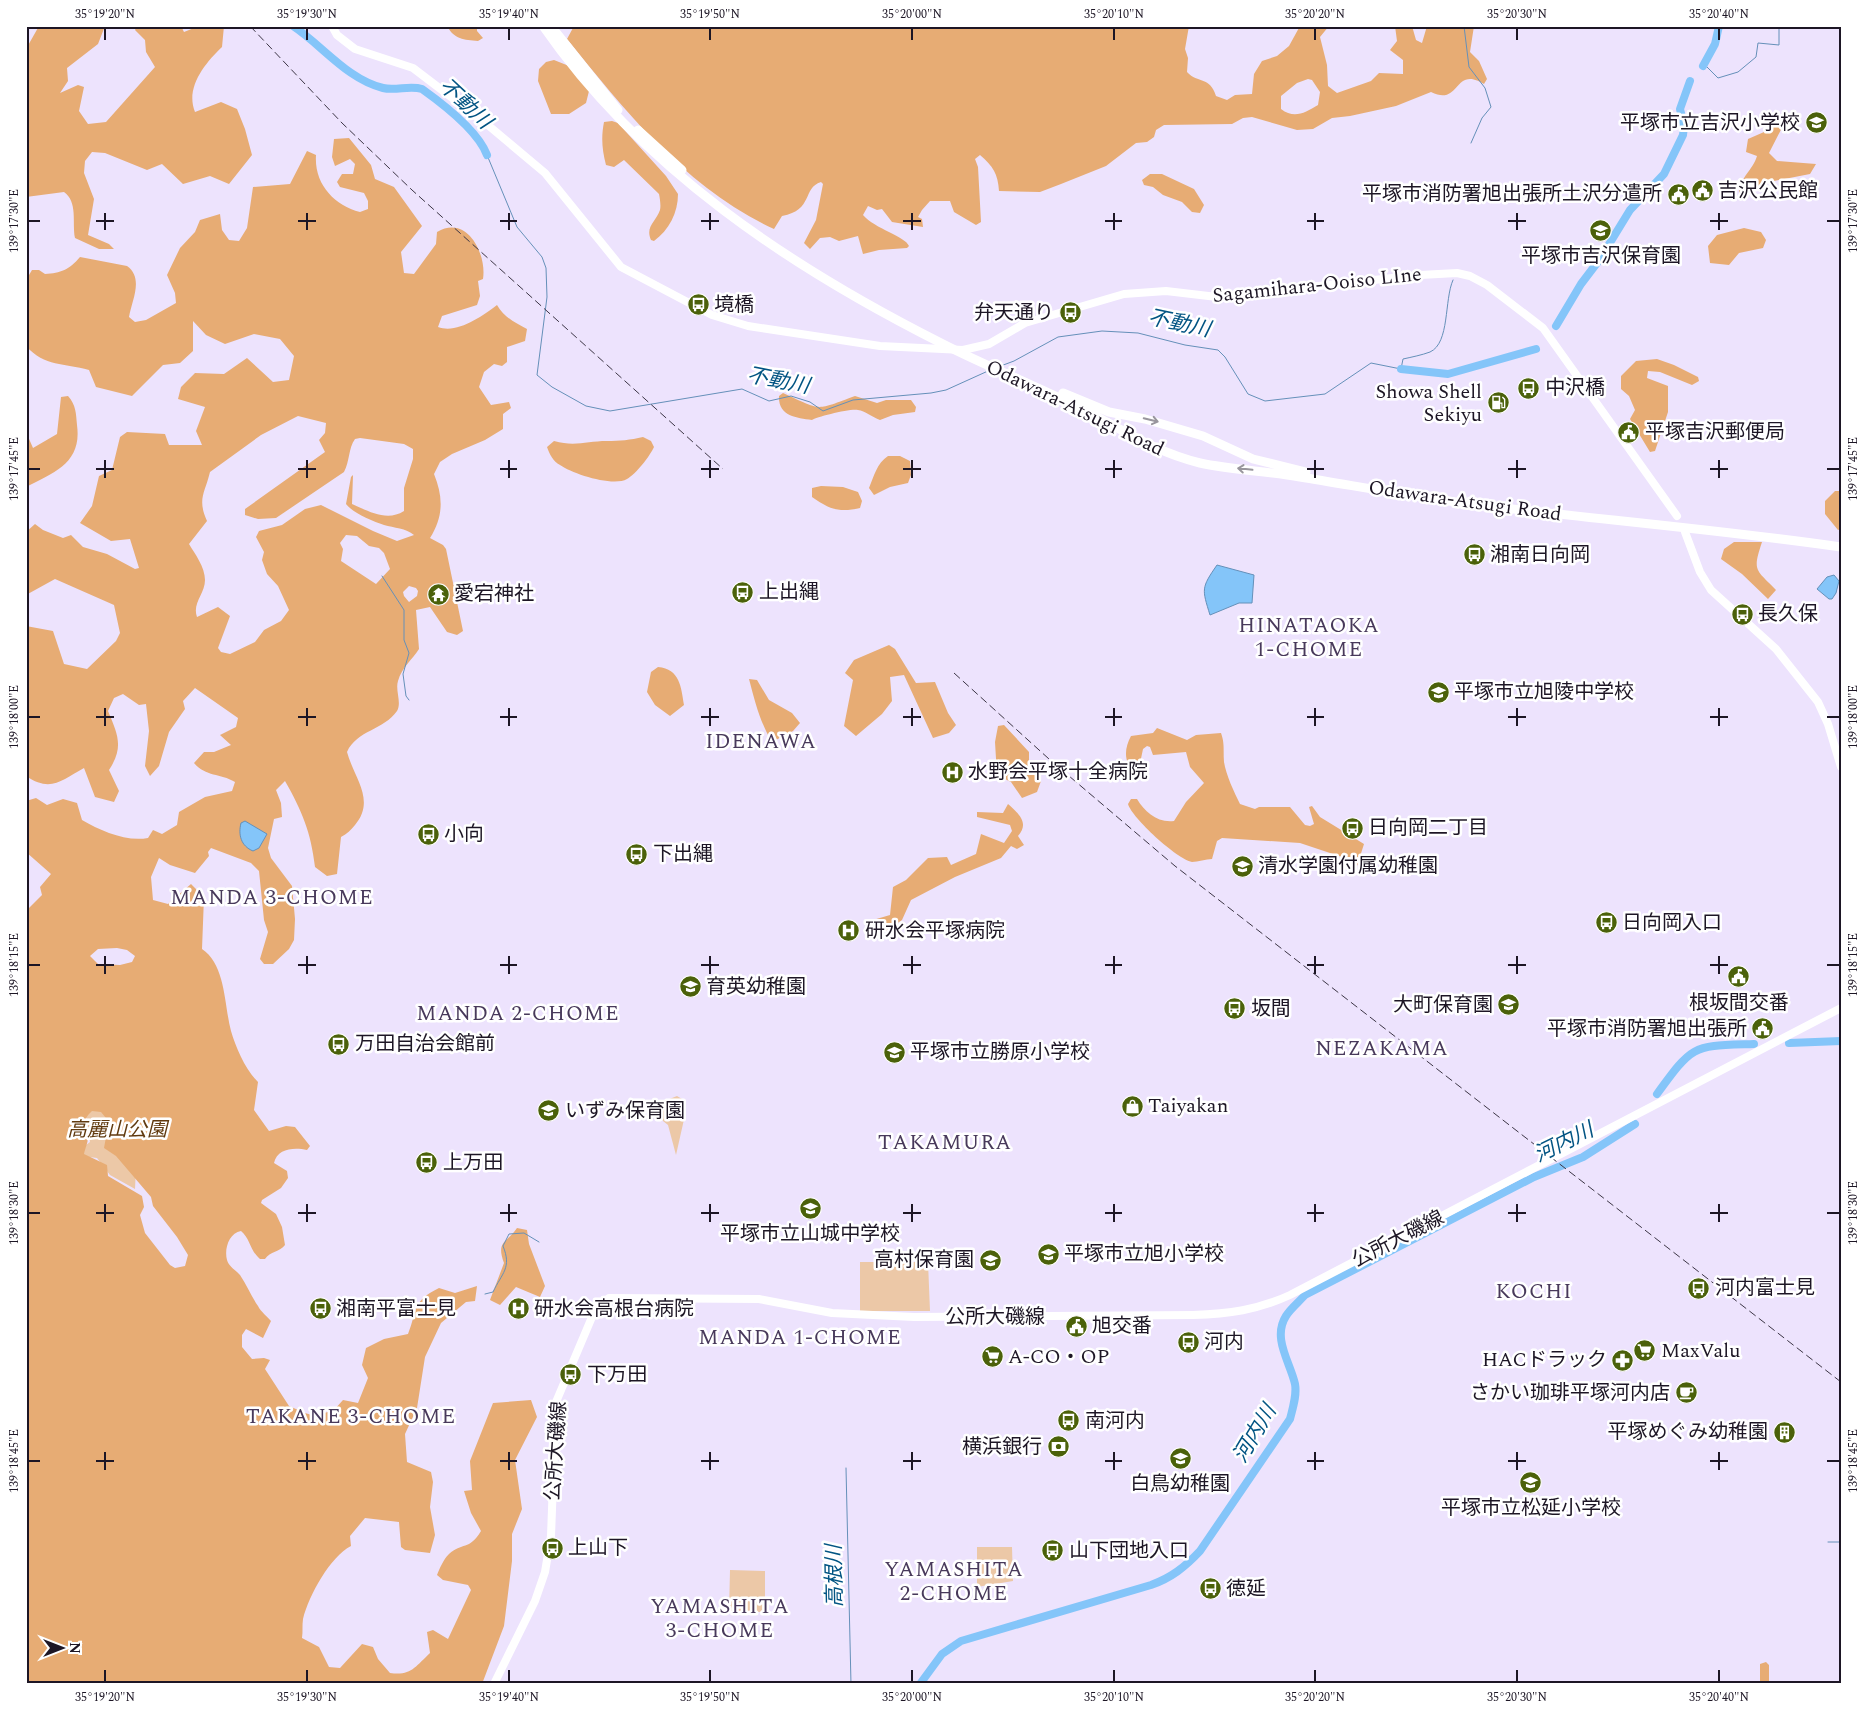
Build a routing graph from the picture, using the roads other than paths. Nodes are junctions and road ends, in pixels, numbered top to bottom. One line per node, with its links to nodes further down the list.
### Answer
1 (332, 26): 8 (main road, Sagamihara-Ooiso LIne)
2 (543, 26): 4 (highway, Odawara-Atsugi Road)
3 (551, 26): 4 (highway, Odawara-Atsugi Road)
4 (942, 340): 5 (highway, Odawara-Atsugi Road)
5 (1021, 378): 6 (highway, Odawara-Atsugi Road, one-way to 6); 6 (highway, Odawara-Atsugi Road, one-way to 5)
6 (1467, 500): 7 (highway, Odawara-Atsugi Road)
7 (1486, 503): 10 (highway, Odawara-Atsugi Road); 11 (highway, Odawara-Atsugi Road)
8 (1677, 516)
9 (1685, 532): 12 (main road)
10 (1841, 541)
11 (1841, 547)
12 (1841, 767)
13 (1841, 1008): 14 (main road, 公所大磯線)
14 (494, 1684)

